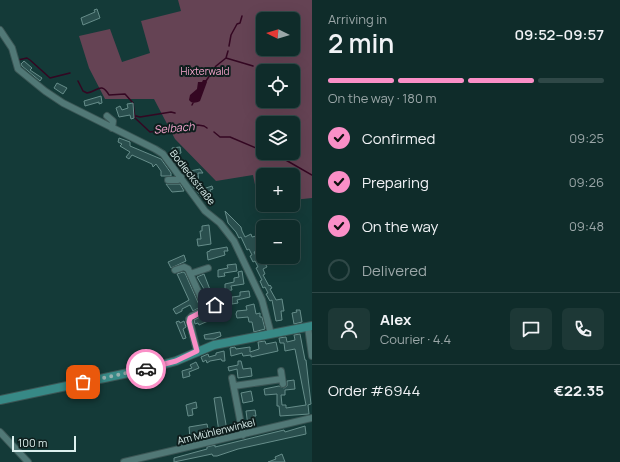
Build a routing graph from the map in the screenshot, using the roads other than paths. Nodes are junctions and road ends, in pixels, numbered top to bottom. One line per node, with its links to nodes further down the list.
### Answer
1 (0, 30): 3 (street, Bodieckstraße)
2 (107, 116): 3 (street)
3 (112, 128): 4 (street, Bodieckstraße)
4 (181, 178): 5 (street); 12 (street, Bodieckstraße)
5 (168, 180)
6 (208, 268): 8 (street)
7 (175, 270): 8 (street)
8 (190, 274): 10 (street)
9 (215, 305): 10 (street)
10 (206, 309): 13 (street)
11 (310, 326): 12 (main road); 14 (street)
12 (271, 334): 13 (main road)
13 (197, 351): 18 (main road)
14 (312, 356)
15 (281, 371): 17 (street)
16 (232, 378): 17 (street)
17 (234, 386): 21 (street)
18 (0, 400)
19 (312, 418): 21 (street, Am Mühlenwinkel)
20 (0, 432): 22 (street)
21 (243, 435): 23 (street, Am Mühlenwinkel)
22 (28, 462)
23 (124, 462)

